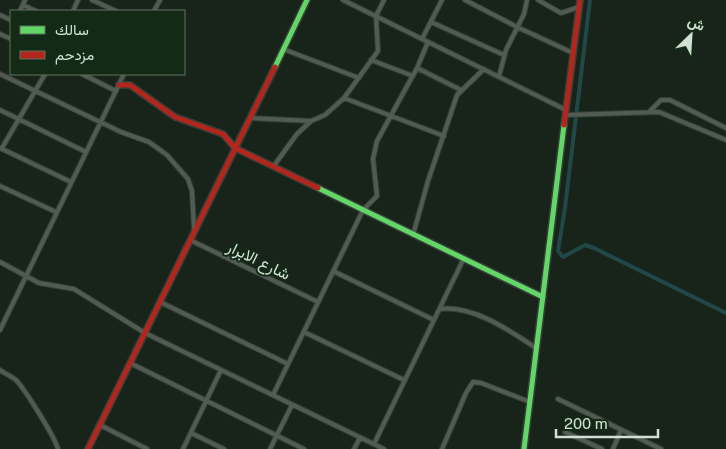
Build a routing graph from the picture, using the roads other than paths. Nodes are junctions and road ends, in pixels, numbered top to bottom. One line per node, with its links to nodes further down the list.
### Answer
1 (25, 0): 12 (street)
2 (92, 0): 16 (street)
3 (306, 0): 22 (street)
4 (343, 0): 17 (street)
5 (384, 0): 17 (street)
6 (442, 0): 18 (street)
7 (465, 0): 11 (street)
8 (527, 0): 19 (street)
9 (538, 0): 13 (street)
10 (580, 0): 13 (street)
11 (474, 2): 19 (street)
12 (22, 5): 14 (street); 15 (street)
13 (579, 7): 23 (street)
14 (20, 10)
15 (34, 10)
16 (114, 10)
17 (376, 16): 20 (street); 25 (street)
18 (431, 22): 20 (street); 24 (street)
19 (516, 28): 23 (street); 24 (street)
20 (422, 39): 21 (street)
21 (428, 42): 26 (street); 27 (street)
22 (283, 48): 34 (street); 43 (street)
23 (573, 53): 41 (street)
24 (504, 55): 33 (street)
25 (371, 60): 32 (street); 34 (street)
26 (417, 68): 32 (street); 36 (street)
27 (484, 69): 33 (street); 36 (street)
28 (0, 74): 37 (street)
29 (44, 75): 37 (street)
30 (84, 75): 35 (street)
31 (124, 75): 35 (street)
32 (413, 76): 42 (street)
33 (500, 76): 41 (street)
34 (359, 78): 38 (street)
35 (117, 88): 46 (street); 51 (street)
36 (461, 90): 48 (street)
37 (35, 91): 44 (street); 46 (street)
38 (344, 98): 42 (street); 45 (street)
39 (0, 110): 44 (street)
40 (650, 111): 41 (street); 47 (street); 49 (street)
41 (566, 113): 65 (street)
42 (390, 117): 48 (street); 56 (street)
43 (250, 118): 45 (street); 51 (street)
44 (19, 119): 50 (street); 52 (street)
45 (311, 121): 53 (street)
46 (100, 123): 52 (street); 58 (street)
47 (726, 128)
48 (444, 136): 59 (street)
49 (726, 140)
50 (1, 148): 54 (street)
51 (235, 148): 53 (street); 58 (street)
52 (86, 152): 54 (street)
53 (273, 167): 56 (street)
54 (71, 182): 57 (street)
55 (0, 186): 57 (street)
56 (363, 210): 59 (street); 63 (street)
57 (56, 212): 64 (street)
58 (194, 233): 60 (street)
59 (413, 235): 61 (street)
60 (190, 240): 66 (street); 67 (street, شارع الابرار)
61 (463, 260): 65 (street); 68 (street)
62 (0, 263): 64 (street)
63 (333, 271): 67 (street); 69 (street)
64 (26, 275): 70 (street); 72 (street)
65 (543, 297): 73 (street)
66 (160, 302): 72 (street); 75 (street)
67 (318, 302): 71 (street)
68 (440, 309): 69 (street); 73 (street)
69 (434, 320): 78 (street)
70 (0, 330)
71 (304, 332): 75 (street); 78 (street)
72 (145, 333): 74 (street); 77 (street)
73 (536, 348): 82 (street)
74 (130, 363): 81 (street); 84 (street)
75 (288, 364): 79 (street)
76 (0, 370): 92 (street)
77 (221, 370): 79 (street); 81 (street)
78 (404, 380): 91 (street)
79 (273, 395): 83 (street)
80 (558, 399): 85 (street)
81 (206, 402): 87 (street); 88 (street)
82 (530, 402): 101 (street); 102 (street)
83 (292, 405): 88 (street); 89 (street)
84 (100, 425): 93 (street); 94 (street)
85 (621, 430): 105 (street); 106 (street)
86 (565, 432): 90 (street)
87 (191, 433): 95 (street); 96 (street)
88 (276, 436): 97 (street); 98 (street)
89 (360, 438): 91 (street); 99 (street)
90 (586, 442): 103 (street); 104 (street)
91 (374, 444): 100 (street)
92 (58, 449)
93 (88, 449)
94 (147, 449)
95 (183, 449)
96 (224, 449)
97 (270, 449)
98 (304, 449)
99 (354, 449)
100 (384, 449)
101 (442, 449)
102 (524, 449)
103 (585, 449)
104 (602, 449)
105 (613, 449)
106 (661, 449)

